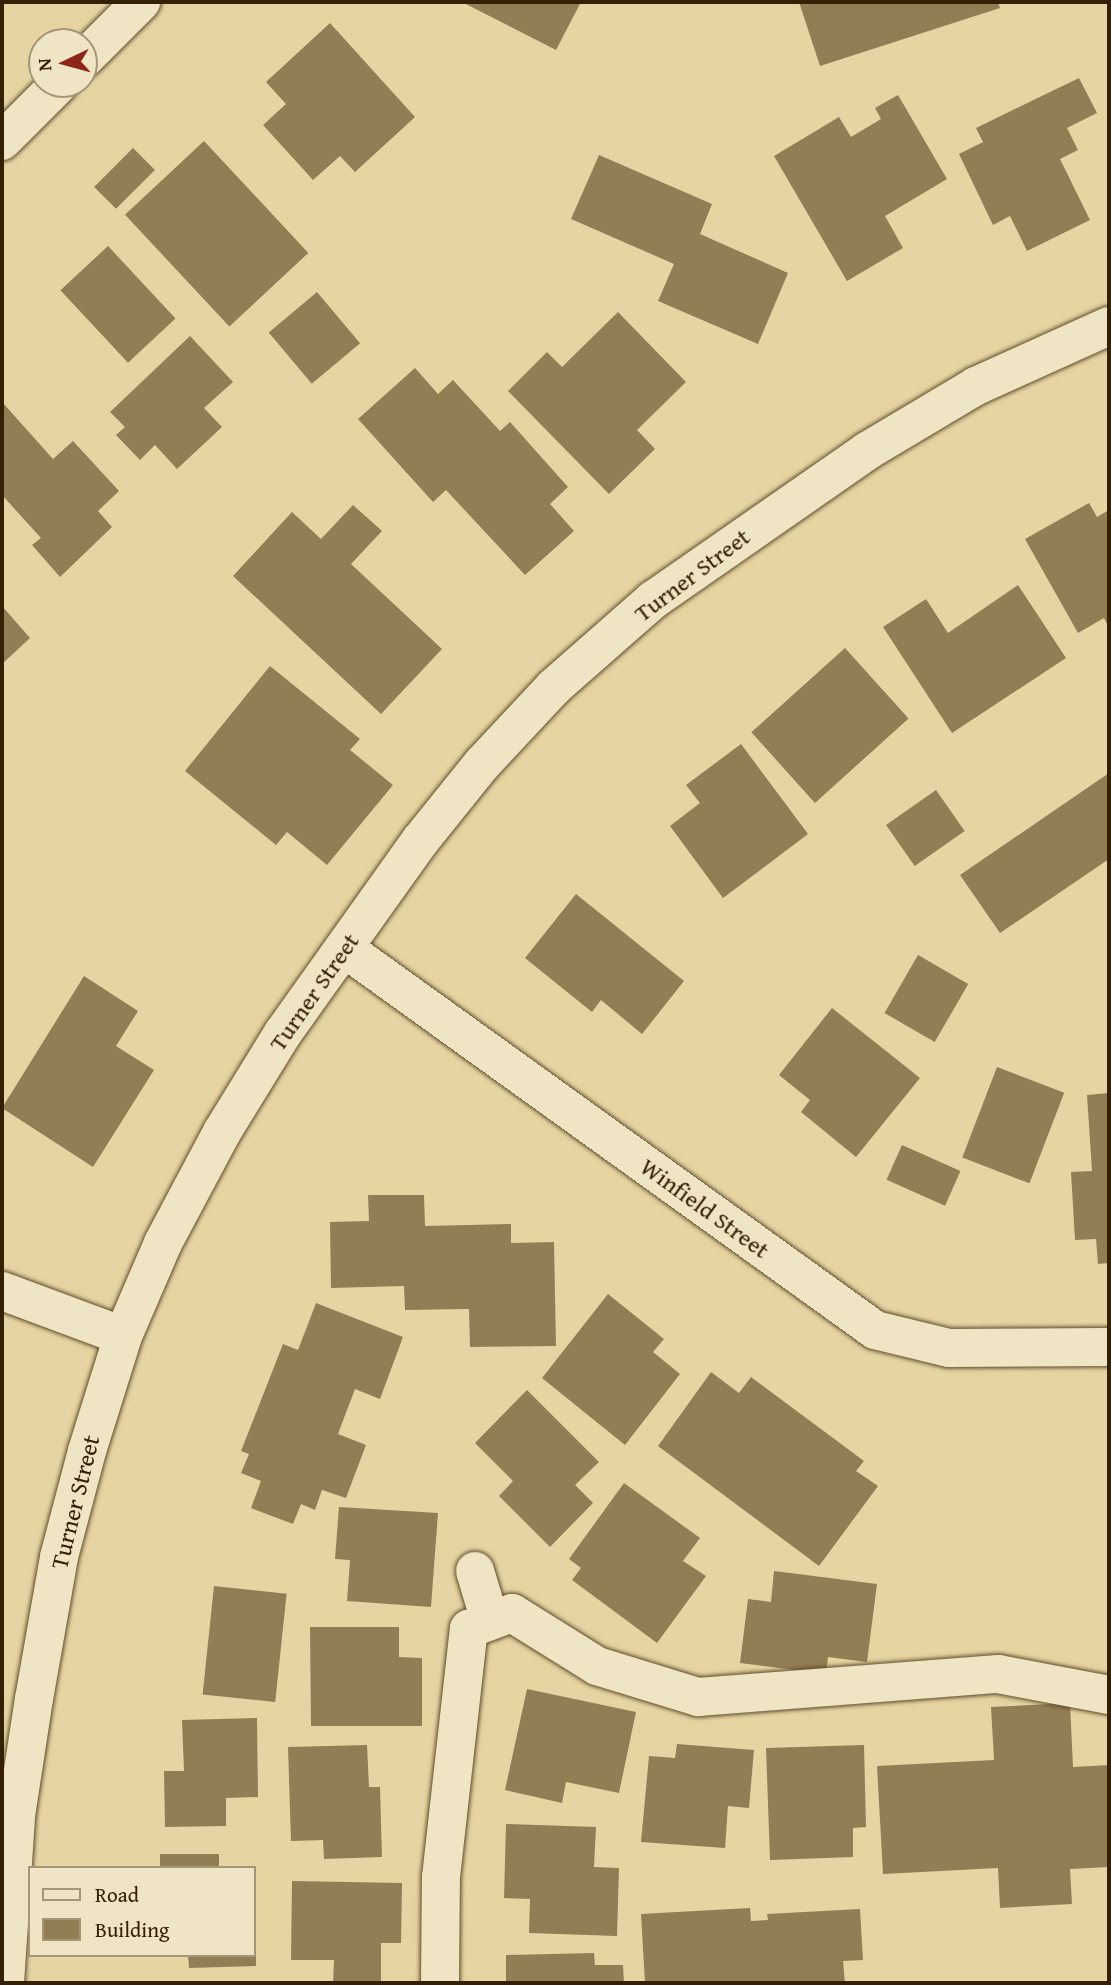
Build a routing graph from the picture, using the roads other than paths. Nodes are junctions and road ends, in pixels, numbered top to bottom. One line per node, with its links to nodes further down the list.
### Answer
1 (141, 2): 2 (street)
2 (98, 45)
3 (45, 98): 4 (street)
4 (2, 141)
5 (1109, 326): 6 (street, Turner Street)
6 (344, 948): 8 (street, Turner Street); 9 (street, Winfield Street)
7 (2, 1291): 8 (street)
8 (123, 1336): 13 (street, Turner Street)
9 (1109, 1347)
10 (475, 1571): 11 (street)
11 (490, 1621): 12 (street); 14 (street)
12 (1109, 1695)
13 (5, 1983)
14 (440, 1983)

